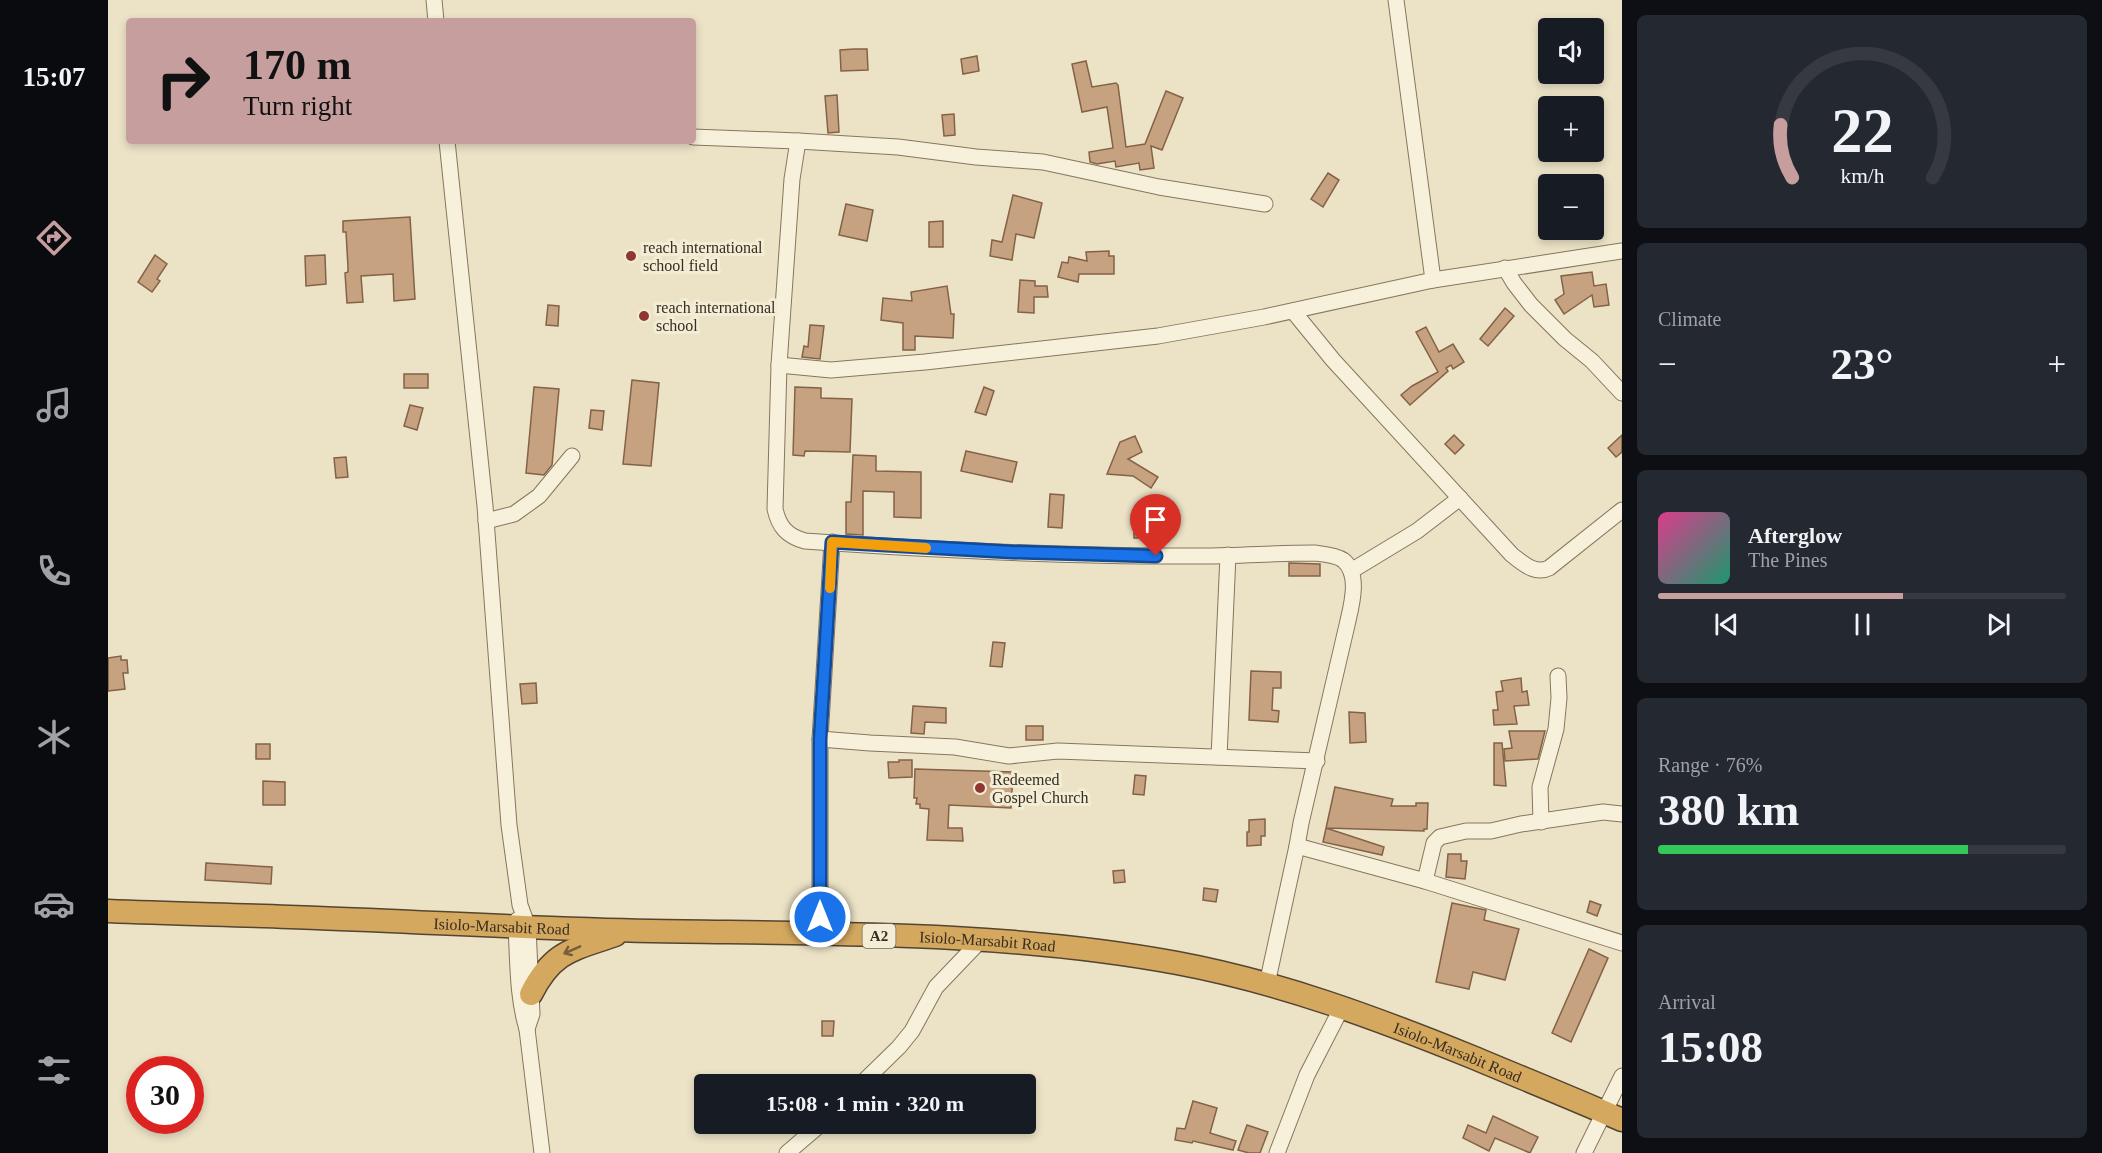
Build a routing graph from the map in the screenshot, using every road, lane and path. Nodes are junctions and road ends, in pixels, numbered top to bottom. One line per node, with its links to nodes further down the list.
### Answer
1 (434, 0): 3 (street)
2 (1396, 0): 10 (street)
3 (436, 18)
4 (696, 136): 5 (street)
5 (798, 141): 7 (street); 12 (street)
6 (447, 144): 17 (street)
7 (1265, 204)
8 (1622, 251): 9 (street)
9 (1505, 268): 10 (street); 13 (street)
10 (1433, 280): 11 (street)
11 (1293, 311): 12 (street); 15 (street)
12 (779, 365): 18 (street)
13 (1622, 393)
14 (572, 456): 17 (street)
15 (1460, 498): 16 (street); 20 (street)
16 (1622, 510)
17 (486, 521): 30 (street)
18 (832, 542): 19 (street); 22 (street)
19 (1228, 555): 20 (street); 23 (street)
20 (1351, 571): 24 (street)
21 (1558, 676): 26 (street)
22 (820, 739): 23 (street); 32 (street)
23 (1219, 757): 24 (street)
24 (1317, 761): 27 (street)
25 (1622, 814): 26 (street)
26 (1541, 822): 28 (street)
27 (1298, 846): 28 (street); 35 (street)
28 (1425, 881): 34 (street)
29 (108, 911): 30 (highway, Isiolo-Marsabit Road / A2)
30 (521, 920): 31 (highway, Isiolo-Marsabit Road / A2); 36 (street); 38 (street)
31 (627, 930): 32 (highway, Isiolo-Marsabit Road / A2); 36 (highway, one-way to 36)
32 (820, 934): 33 (highway, Isiolo-Marsabit Road / A2)
33 (980, 941): 35 (highway, Isiolo-Marsabit Road / A2); 39 (street)
34 (1622, 943)
35 (1267, 984): 37 (highway, Isiolo-Marsabit Road / A2)
36 (531, 994): 38 (street)
37 (1342, 1007): 41 (highway, Isiolo-Marsabit Road / A2); 45 (street)
38 (527, 1029): 43 (street)
39 (871, 1074)
40 (1622, 1076): 41 (street)
41 (1613, 1116): 46 (street)
42 (810, 1134): 44 (street)
43 (542, 1153)
44 (788, 1153)
45 (1277, 1153)
46 (1584, 1153)

